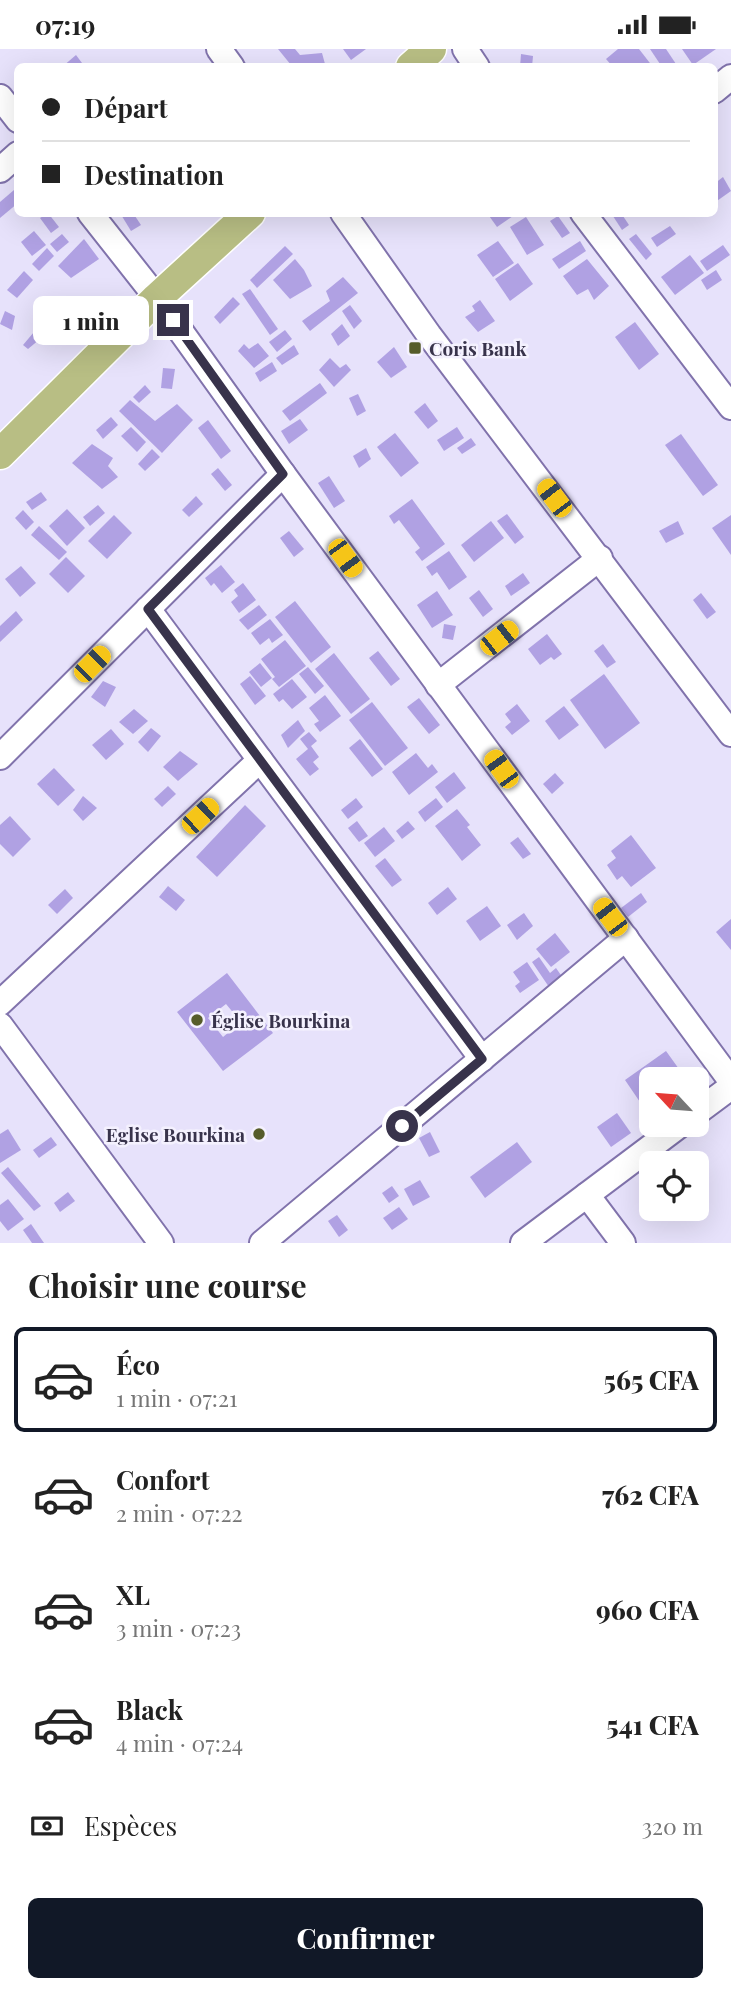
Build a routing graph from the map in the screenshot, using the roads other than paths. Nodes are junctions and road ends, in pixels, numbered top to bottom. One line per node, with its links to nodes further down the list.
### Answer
1 (431, 49): 2 (main road)
2 (415, 63)
3 (0, 97): 4 (street)
4 (14, 115)
5 (14, 158): 6 (street)
6 (0, 170)
7 (93, 217): 11 (street)
8 (246, 217): 11 (main road)
9 (346, 217): 15 (street)
10 (586, 217): 12 (street)
11 (157, 299): 13 (main road); 14 (street)
12 (731, 407)
13 (0, 454)
14 (283, 474): 16 (street); 17 (street)
15 (600, 558): 17 (street); 18 (street)
16 (148, 609): 19 (street); 20 (street)
17 (439, 685): 21 (street)
18 (731, 734)
19 (0, 757)
20 (260, 760): 22 (street); 24 (street)
21 (626, 938): 24 (street); 25 (street)
22 (0, 1003)
23 (0, 1025): 30 (street)
24 (482, 1059): 31 (street)
25 (731, 1081)
26 (731, 1087): 27 (street)
27 (709, 1103)
28 (664, 1137): 29 (street)
29 (587, 1195): 32 (street); 33 (street)
30 (161, 1243)
31 (262, 1243)
32 (523, 1243)
33 (623, 1243)

